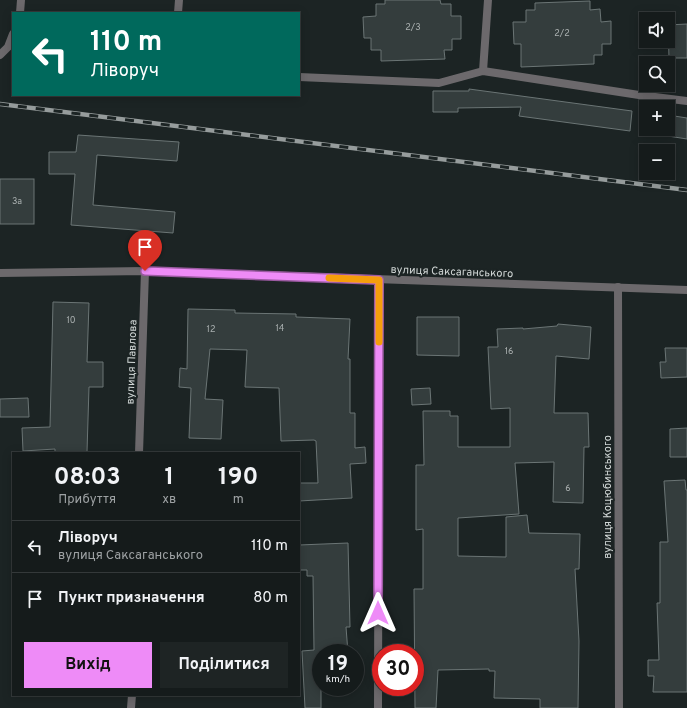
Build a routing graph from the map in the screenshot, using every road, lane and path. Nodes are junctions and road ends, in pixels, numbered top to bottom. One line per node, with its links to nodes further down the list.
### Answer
1 (21, 0): 4 (street)
2 (179, 0): 5 (street)
3 (488, 0): 8 (street)
4 (20, 12)
5 (178, 12)
6 (12, 37): 7 (street)
7 (0, 55)
8 (484, 71): 9 (street); 10 (street)
9 (300, 78)
10 (687, 101)
11 (145, 271): 12 (street, вулиця Саксаганського); 13 (street, вулиця Саксаганського); 16 (street, вулиця Павлова)
12 (0, 274)
13 (379, 280): 14 (street, вулиця Саксаганського); 19 (street)
14 (618, 287): 15 (street, вулиця Саксаганського); 20 (street, вулиця Коцюбинського)
15 (687, 290)
16 (139, 452)
17 (132, 696): 18 (street)
18 (131, 708)
19 (378, 708)
20 (619, 708)

